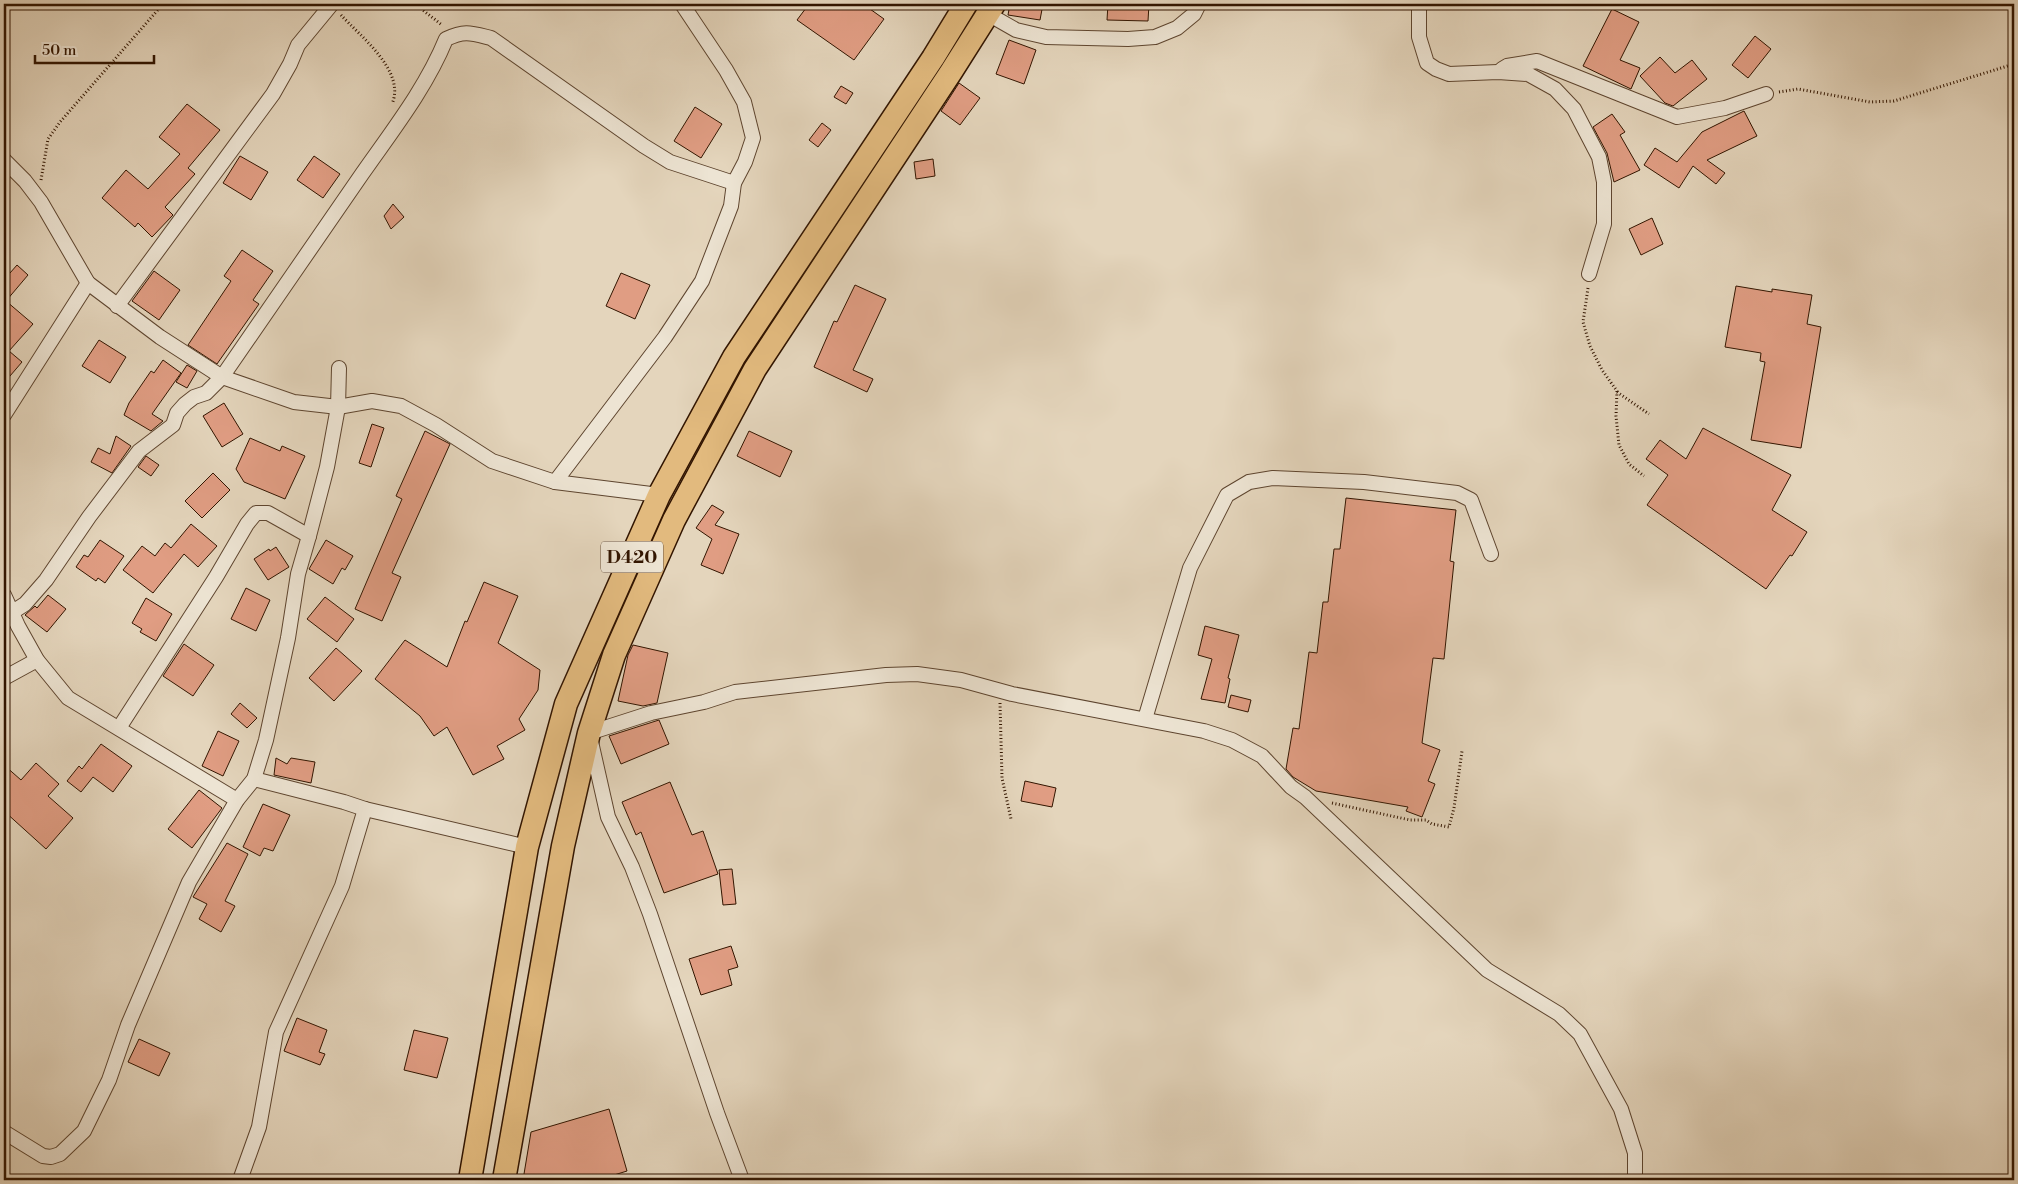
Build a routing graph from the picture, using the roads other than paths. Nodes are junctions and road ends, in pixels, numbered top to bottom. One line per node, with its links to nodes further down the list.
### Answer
1 (682, 4): 10 (street)
2 (966, 4): 19 (highway, D420)
3 (1199, 4): 6 (street)
4 (1419, 4): 7 (street)
5 (331, 5): 13 (street)
6 (991, 9): 28 (highway, D420)
7 (1498, 72): 8 (street); 11 (street)
8 (1766, 94)
9 (4, 160): 12 (street)
10 (734, 183): 15 (street); 18 (street)
11 (1589, 274)
12 (88, 283): 13 (street); 17 (street)
13 (117, 306): 15 (street)
14 (339, 368): 16 (street)
15 (222, 377): 16 (street); 23 (street)
16 (338, 407): 18 (street); 20 (street)
17 (4, 415)
18 (555, 482): 19 (street)
19 (659, 495): 32 (highway, D420)
20 (310, 536): 27 (street); 29 (street)
21 (1491, 554): 26 (street)
22 (4, 596): 23 (street)
23 (11, 613): 24 (street)
24 (37, 660): 25 (street); 27 (street)
25 (4, 678)
26 (1145, 719): 28 (street); 38 (street)
27 (119, 728): 30 (street)
28 (589, 733): 36 (highway, D420); 37 (street)
29 (254, 779): 30 (street); 31 (street)
30 (237, 800): 33 (street)
31 (365, 809): 32 (street); 34 (street)
32 (527, 847): 35 (highway, D420)
33 (4, 1132)
34 (240, 1180)
35 (470, 1180)
36 (504, 1180)
37 (742, 1180)
38 (1635, 1180)

